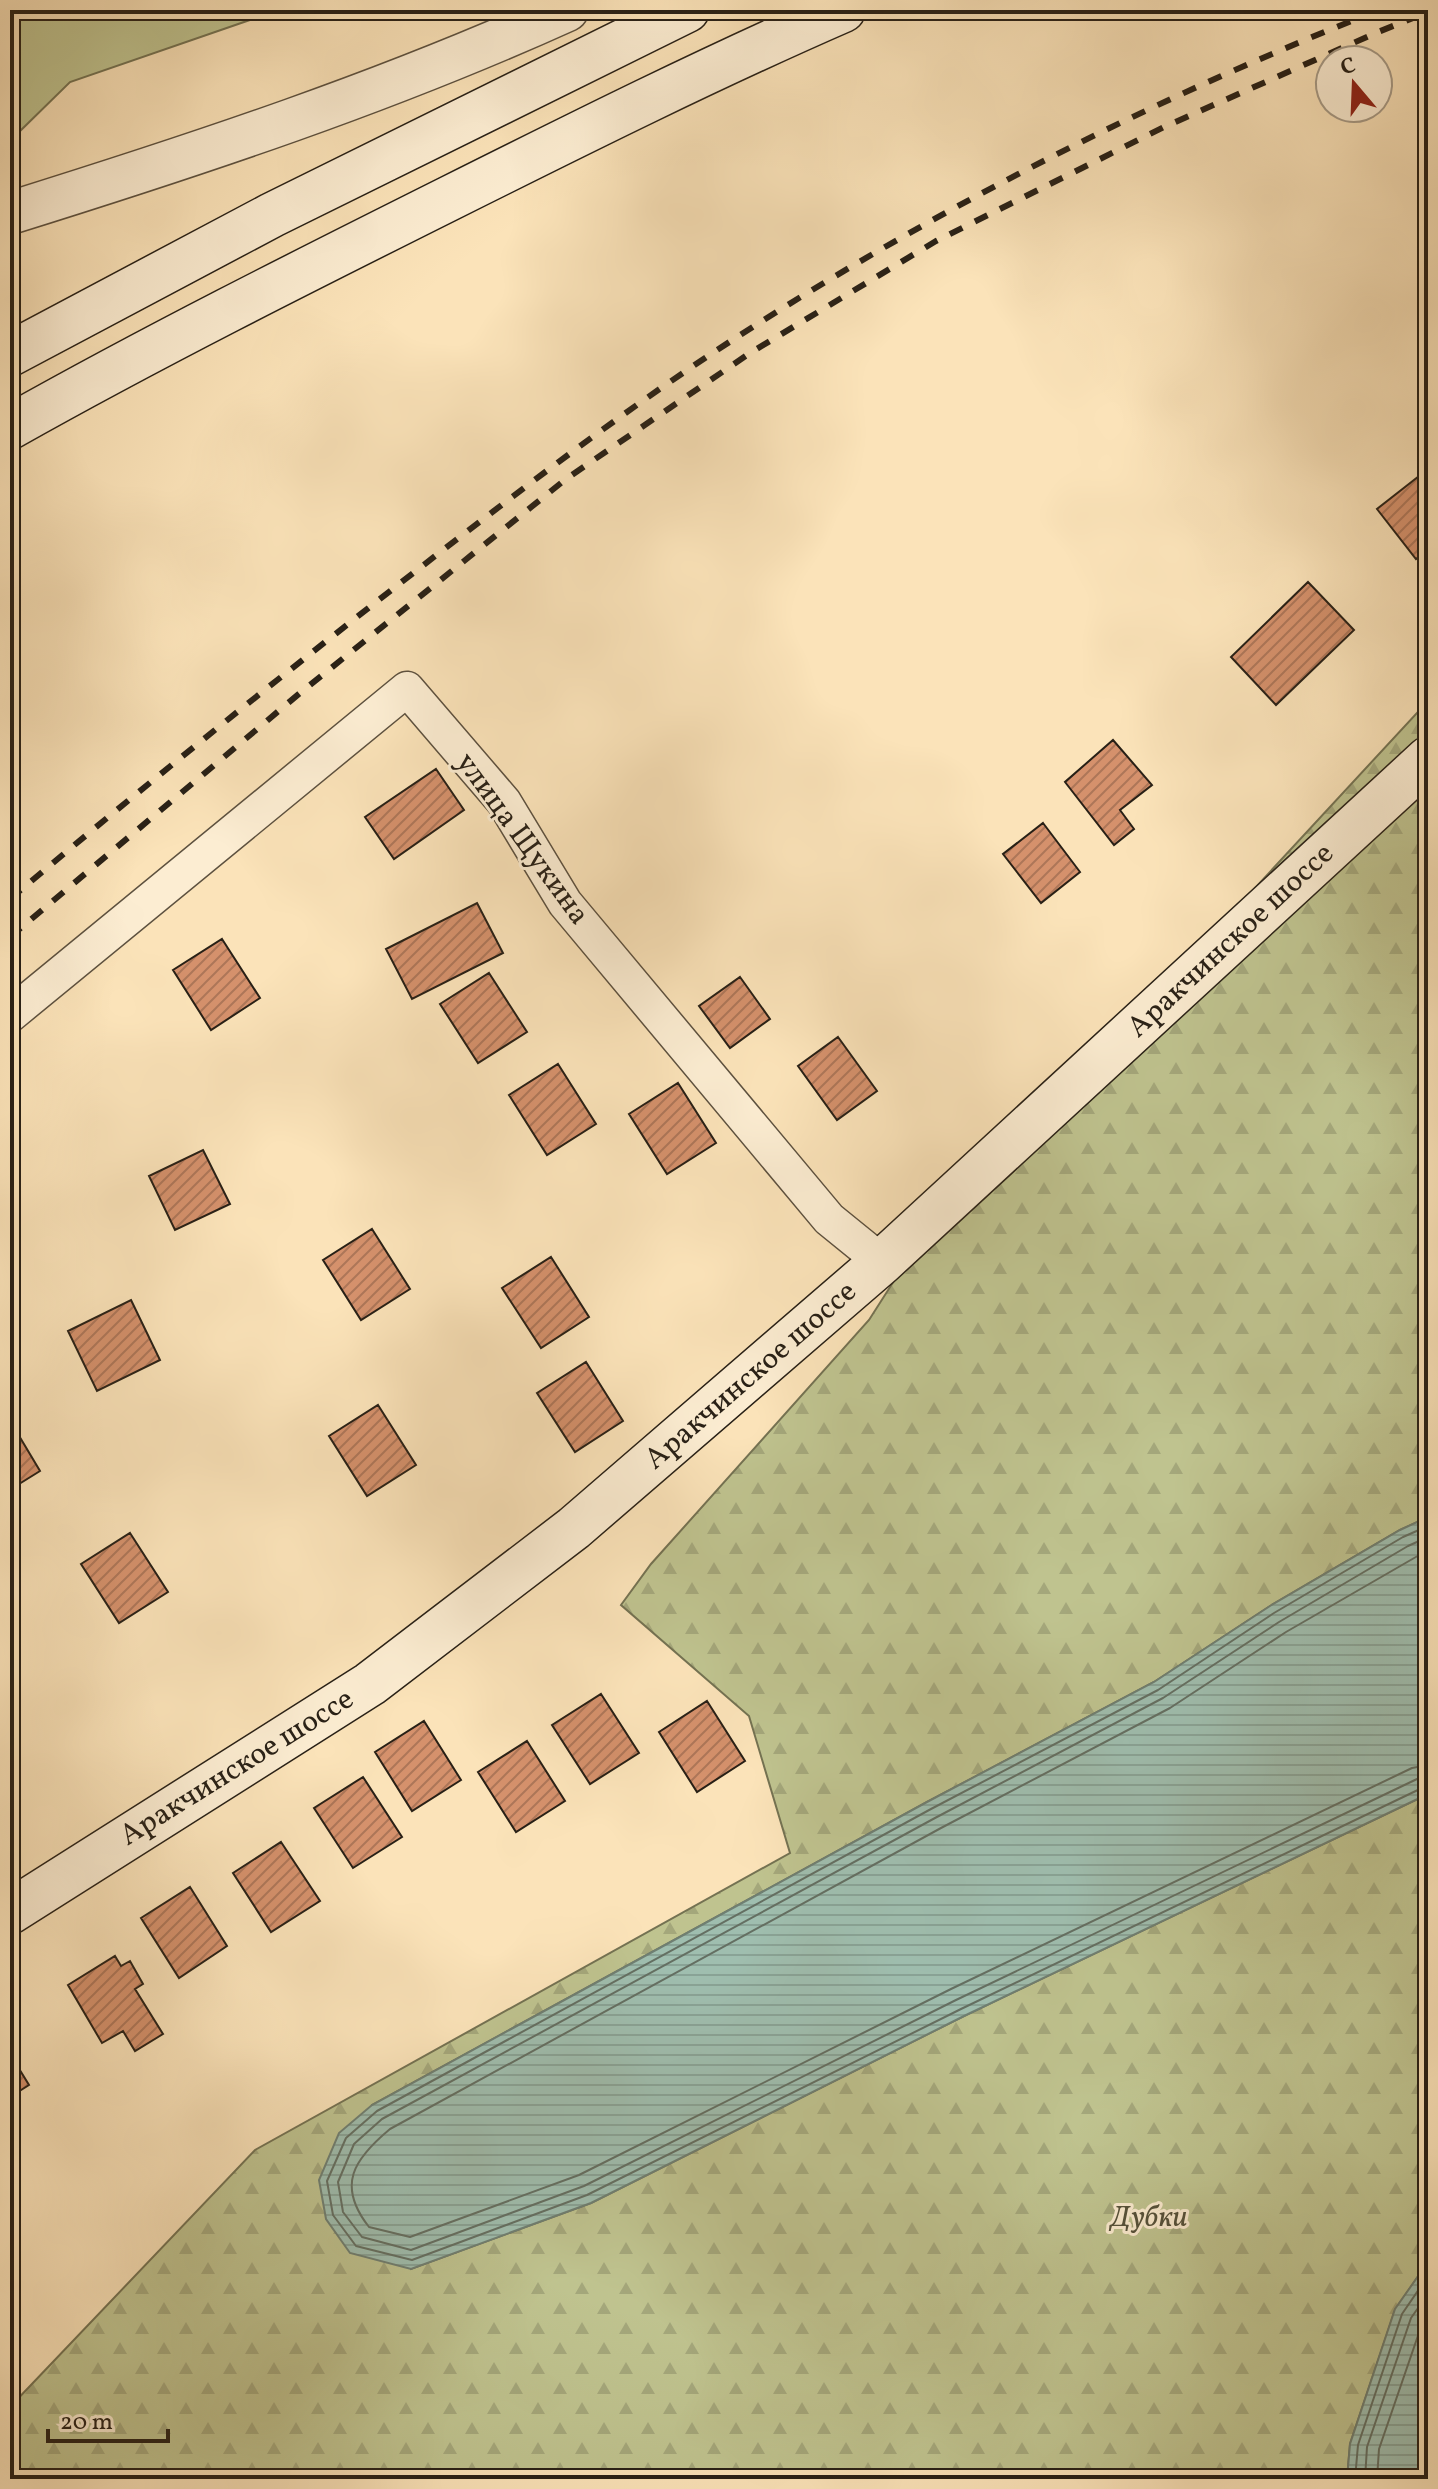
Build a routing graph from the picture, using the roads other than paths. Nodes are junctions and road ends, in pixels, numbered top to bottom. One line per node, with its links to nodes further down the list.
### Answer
1 (567, 10): 4 (street)
2 (687, 10): 5 (main road)
3 (843, 10): 6 (main road)
4 (10, 213)
5 (10, 354)
6 (10, 427)
7 (1428, 759): 9 (main road, Аракчинское шоссе)
8 (10, 1015): 9 (street, улица Щукина)
9 (882, 1262): 10 (main road, Аракчинское шоссе)
10 (10, 1912)

